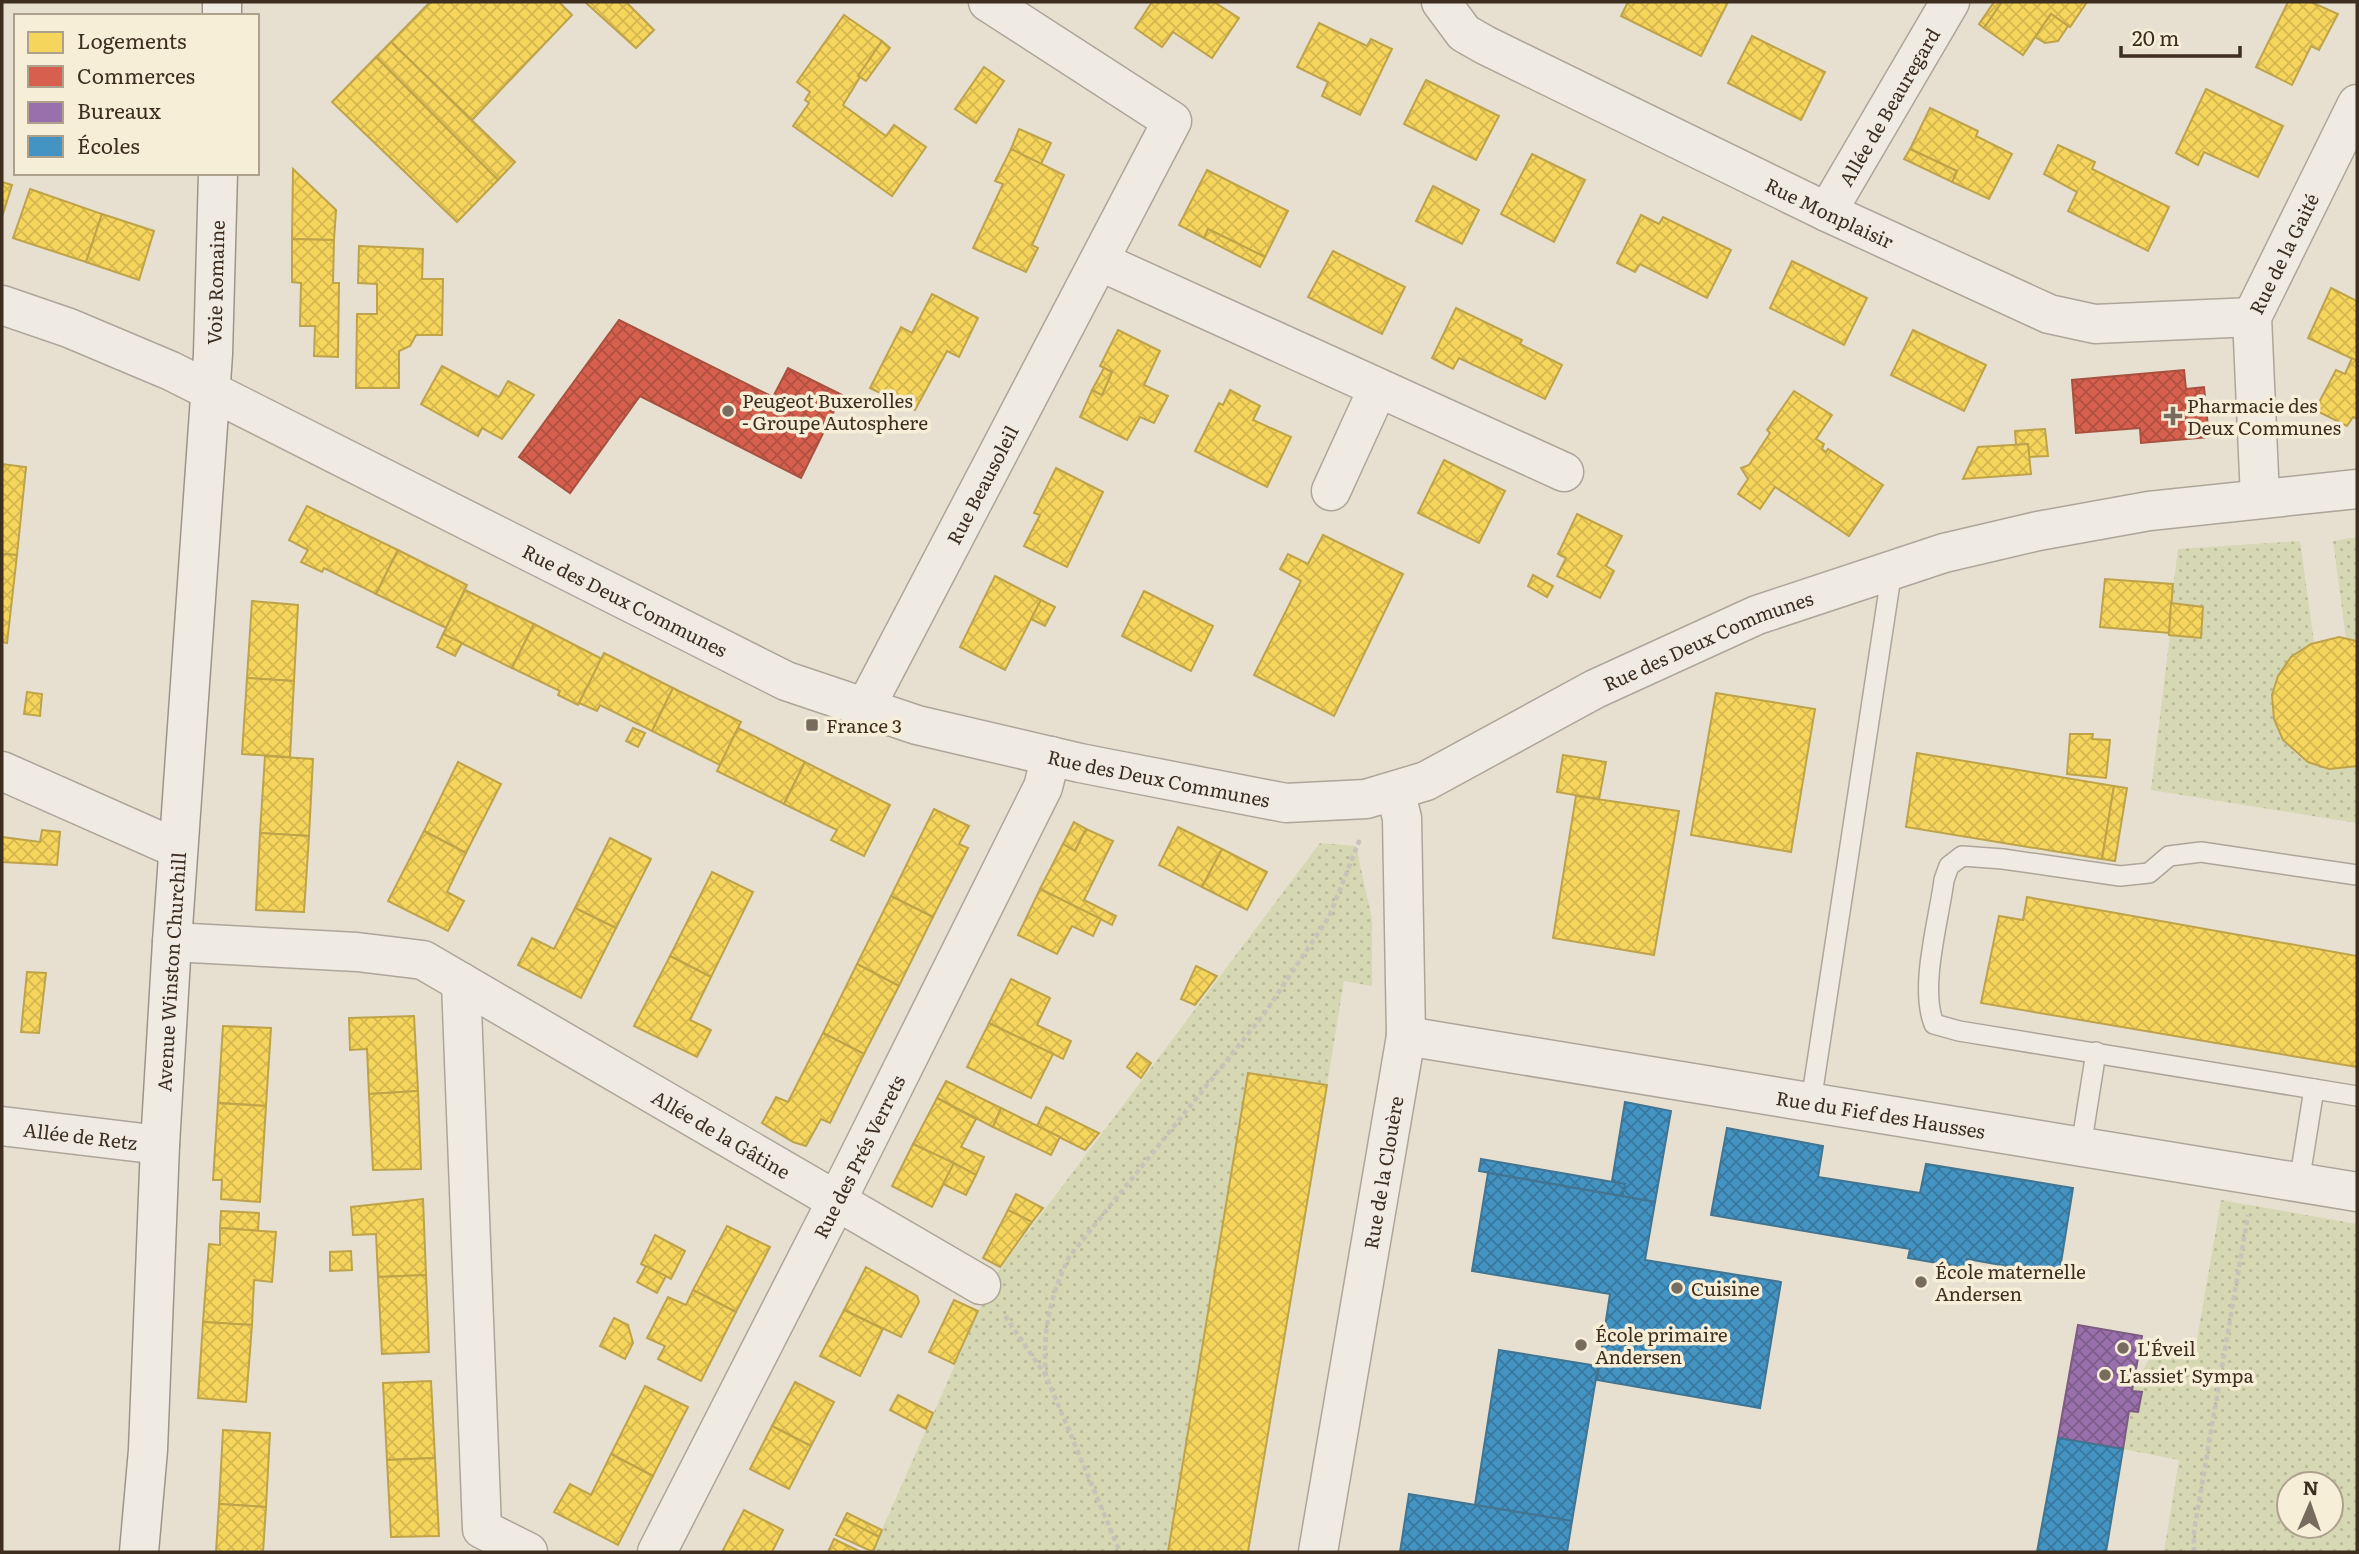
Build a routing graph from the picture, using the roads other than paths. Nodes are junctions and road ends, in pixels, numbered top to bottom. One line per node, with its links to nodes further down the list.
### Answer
1 (988, 2): 7 (street, Rue Beausoleil)
2 (1441, 2): 6 (street, Rue Monplaisir)
3 (1950, 2): 6 (street, Allée de Beauregard)
4 (2357, 104): 9 (street, Rue de la Gaité)
5 (218, 175): 11 (street, Voie Romaine)
6 (1827, 212): 9 (street, Rue Monplaisir)
7 (1099, 261): 10 (street); 17 (street, Rue Beausoleil)
8 (2, 305): 11 (street, Rue des Deux Communes)
9 (2252, 317): 15 (street, Rue de la Gaité)
10 (1378, 388): 12 (street); 14 (street)
11 (211, 392): 17 (street, Rue des Deux Communes); 21 (street, Avenue Winston Churchill)
12 (1564, 472)
13 (2357, 489): 15 (street, Rue des Deux Communes)
14 (1332, 491)
15 (2260, 498): 16 (street, Rue des Deux Communes)
16 (1892, 570): 20 (street, Rue des Deux Communes); 29 (lane)
17 (865, 708): 18 (street, Rue des Deux Communes)
18 (1051, 756): 20 (street, Rue des Deux Communes); 35 (street, Rue des Prés Verrets)
19 (2, 771): 21 (street)
20 (1398, 804): 25 (street, Rue de la Clouère)
21 (178, 849): 23 (street, Avenue Winston Churchill)
22 (2357, 875): 26 (lane)
23 (172, 942): 24 (street, Allée de la Gâtine); 31 (street, Avenue Winston Churchill)
24 (461, 982): 35 (street, Allée de la Gâtine); 38 (street)
25 (1406, 1036): 29 (street, Rue du Fief des Hausses); 40 (street, Rue de la Clouère)
26 (2096, 1052): 27 (lane); 32 (lane)
27 (2314, 1089): 28 (lane); 33 (lane)
28 (2357, 1096)
29 (1811, 1102): 32 (street, Rue du Fief des Hausses)
30 (2, 1126): 31 (street, Allée de Retz)
31 (160, 1145): 37 (street, Avenue Winston Churchill)
32 (2081, 1147): 33 (street, Rue du Fief des Hausses)
33 (2300, 1183): 34 (street, Rue du Fief des Hausses)
34 (2357, 1192)
35 (837, 1200): 36 (street, Allée de la Gâtine); 39 (street, Rue des Prés Verrets)
36 (981, 1285)
37 (139, 1552)
38 (528, 1552)
39 (657, 1552)
40 (1318, 1552)

